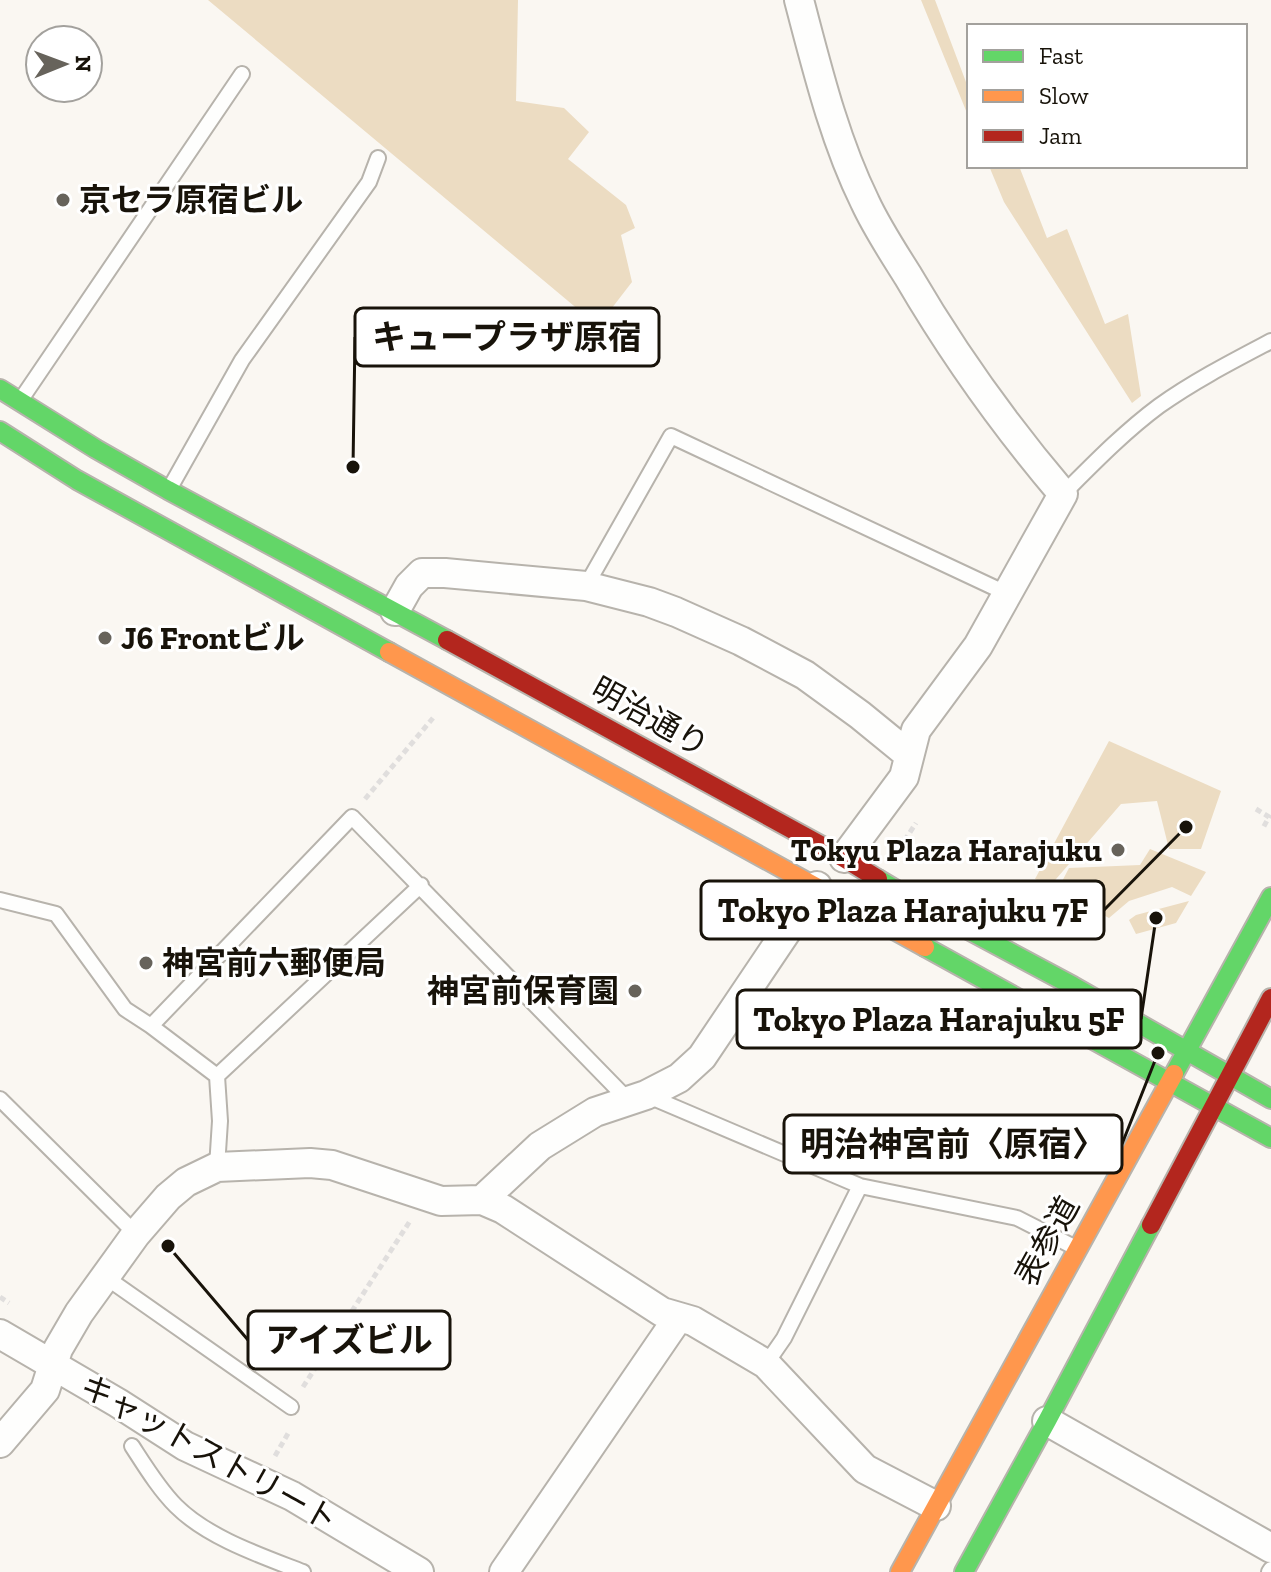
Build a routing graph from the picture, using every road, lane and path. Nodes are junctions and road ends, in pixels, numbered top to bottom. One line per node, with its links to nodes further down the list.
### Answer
1 (799, 0): 9 (street)
2 (242, 74): 6 (lane)
3 (378, 158): 8 (lane)
4 (1271, 341): 9 (lane)
5 (0, 389): 6 (main road, 明治通り)
6 (20, 402): 8 (main road, 明治通り)
7 (0, 431): 22 (main road)
8 (168, 490): 12 (main road, 明治通り)
9 (1063, 494): 11 (street)
10 (586, 586): 11 (lane); 12 (street); 14 (street)
11 (1008, 594): 14 (street)
12 (395, 611): 20 (main road, 明治通り)
13 (439, 711): 16 (path)
14 (909, 755): 20 (street)
15 (1256, 809): 18 (path)
16 (352, 817): 21 (lane); 26 (lane)
17 (916, 823): 19 (path)
18 (1263, 828)
19 (897, 851)
20 (844, 858): 27 (main road, 明治通り)
21 (421, 885): 28 (lane); 31 (lane)
22 (817, 886): 30 (main road); 31 (street)
23 (1271, 897): 27 (main road, 表参道)
24 (0, 900): 26 (lane)
25 (1271, 998): 29 (main road)
26 (151, 1026): 28 (lane)
27 (1187, 1051): 29 (main road, 明治通り); 30 (main road, 表参道)
28 (217, 1076): 36 (lane)
29 (1230, 1076): 33 (main road, 明治通り); 34 (main road)
30 (1170, 1081): 34 (main road); 41 (main road, 表参道)
31 (638, 1098): 37 (lane); 39 (street)
32 (0, 1099): 40 (lane)
33 (1271, 1099)
34 (1213, 1106): 35 (main road); 48 (main road)
35 (1271, 1138)
36 (217, 1167): 38 (street); 40 (street)
37 (860, 1186): 41 (lane); 45 (lane)
38 (426, 1196): 39 (street); 47 (path)
39 (482, 1200): 43 (street)
40 (136, 1234): 42 (street)
41 (1077, 1248): 52 (main road, 表参道)
42 (104, 1276): 46 (street); 47 (lane)
43 (678, 1318): 45 (street); 56 (street)
44 (0, 1334): 46 (street, キャットストリート)
45 (766, 1364): 52 (street)
46 (53, 1365): 49 (street); 55 (street, キャットストリート)
47 (291, 1407): 51 (path)
48 (1047, 1421): 53 (street); 58 (main road)
49 (0, 1443)
50 (132, 1446): 54 (lane)
51 (268, 1468)
52 (936, 1506): 57 (main road, 表参道)
53 (1271, 1548)
54 (303, 1572)
55 (419, 1572)
56 (504, 1572)
57 (900, 1572)
58 (964, 1572)

